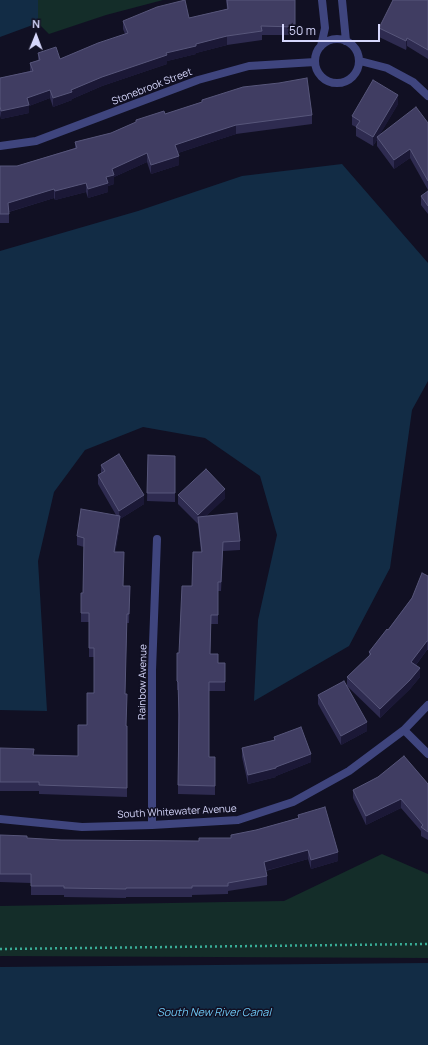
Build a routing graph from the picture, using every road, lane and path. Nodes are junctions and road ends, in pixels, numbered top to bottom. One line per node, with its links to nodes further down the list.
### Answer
1 (322, 0): 4 (street)
2 (342, 0): 3 (street)
3 (346, 41): 4 (street); 5 (street)
4 (321, 46): 6 (street)
5 (360, 61): 6 (street); 7 (street)
6 (315, 62): 8 (street, Stonebrook Street)
7 (428, 96)
8 (0, 146)
9 (157, 539): 14 (street, Rainbow Avenue)
10 (428, 705): 11 (street, South Whitewater Avenue)
11 (404, 730): 12 (street); 14 (street, South Whitewater Avenue)
12 (428, 754)
13 (0, 819): 14 (street, South Whitewater Avenue)
14 (152, 825)
15 (428, 944): 16 (path)
16 (0, 949)

